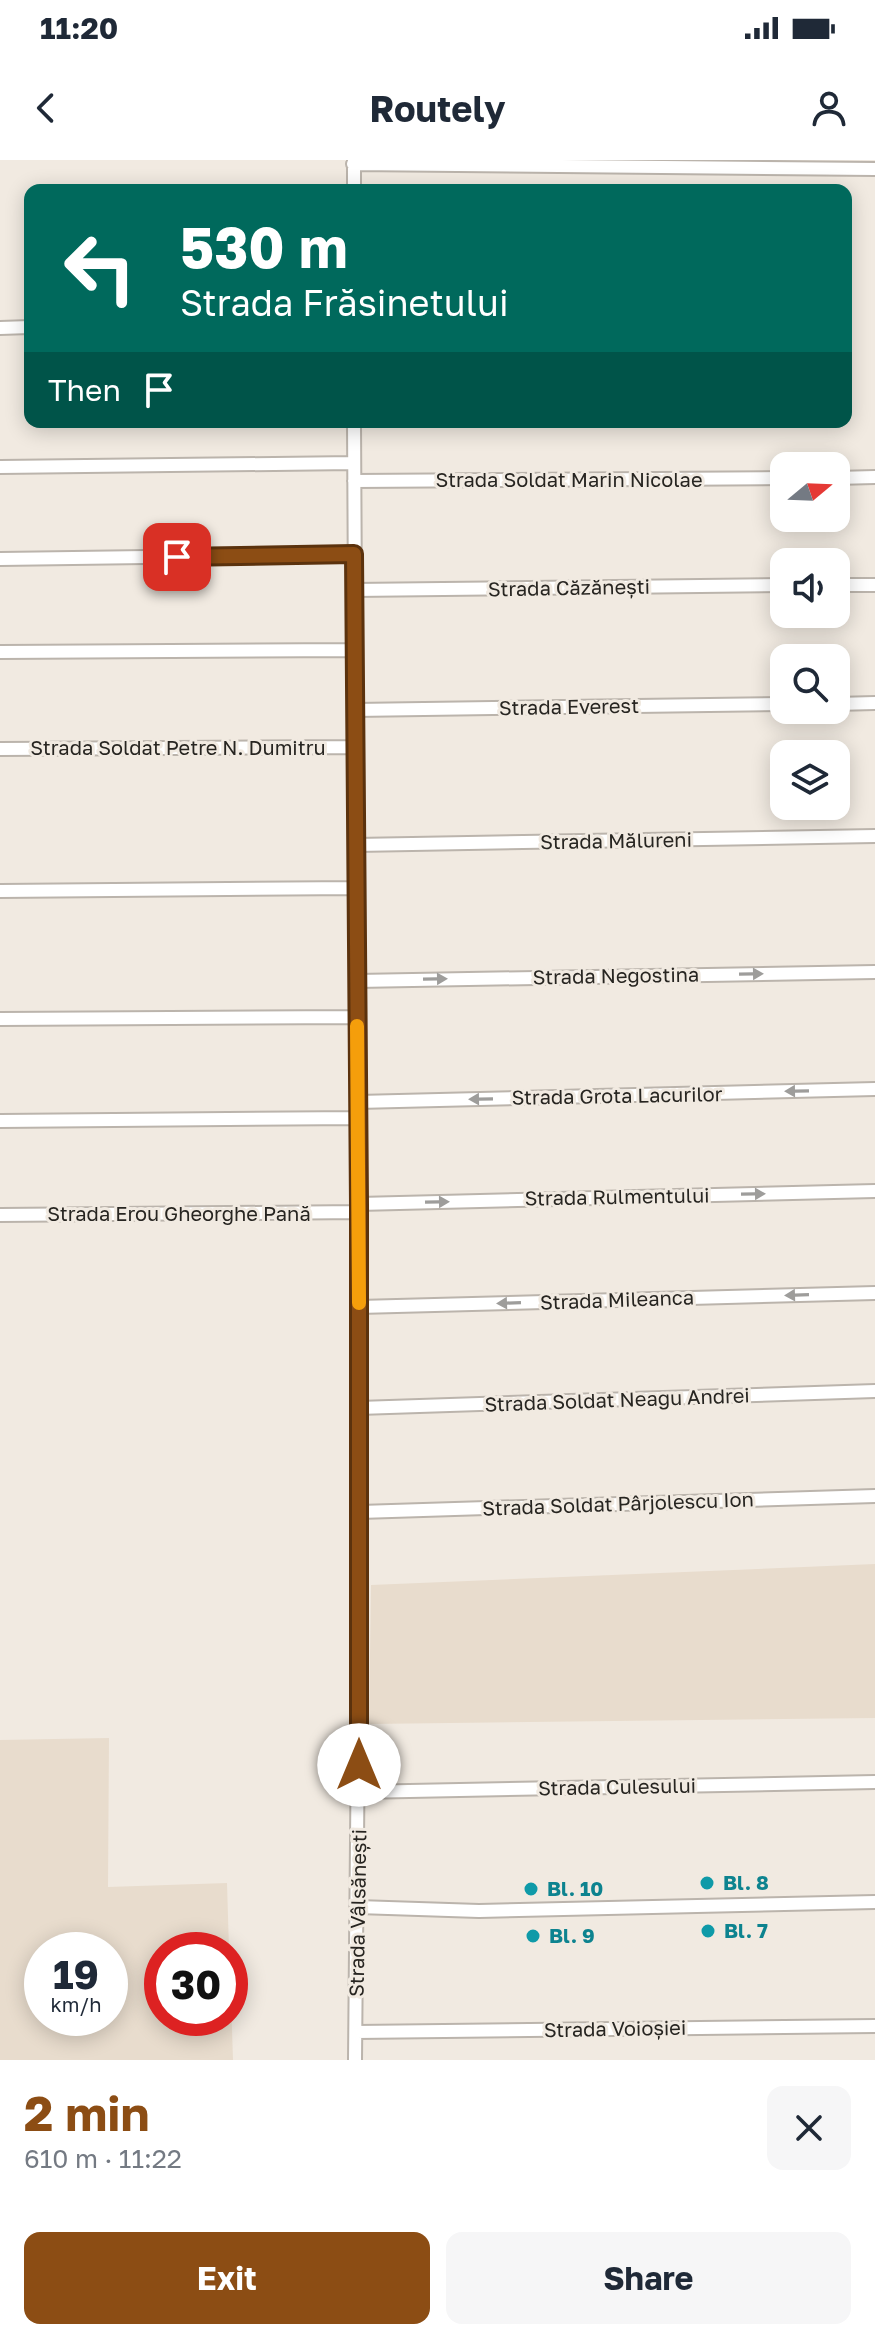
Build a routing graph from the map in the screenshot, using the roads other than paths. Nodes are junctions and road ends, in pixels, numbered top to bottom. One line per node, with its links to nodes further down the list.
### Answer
1 (354, 162): 2 (street); 3 (street)
2 (875, 169)
3 (354, 184)
4 (24, 327): 5 (street)
5 (0, 328)
6 (354, 428): 7 (street, Strada Vâlsănești)
7 (354, 463): 8 (street); 12 (street, Strada Vâlsănești)
8 (0, 467)
9 (875, 477): 11 (street)
10 (770, 478): 12 (street, Strada Soldat Marin Nicolae)
11 (850, 478)
12 (354, 481): 13 (street, Strada Vâlsănești)
13 (354, 554): 14 (street); 18 (street, Strada Vâlsănești)
14 (0, 559)
15 (770, 585): 18 (street, Strada Căzănești)
16 (850, 585): 17 (street)
17 (875, 585)
18 (354, 590): 19 (street, Strada Vâlsănești)
19 (354, 650): 20 (street); 24 (street, Strada Vâlsănești)
20 (0, 652)
21 (875, 703): 23 (street)
22 (770, 704): 24 (street, Strada Everest)
23 (850, 704)
24 (355, 710): 25 (street, Strada Vâlsănești)
25 (355, 747): 26 (street, Strada Soldat Petre N. Dumitru); 28 (street, Strada Vâlsănești)
26 (0, 749)
27 (875, 836): 28 (street, Strada Mălureni)
28 (356, 845): 29 (street, Strada Vâlsănești)
29 (356, 888): 30 (street); 32 (street, Strada Vâlsănești)
30 (0, 891)
31 (875, 972): 32 (street, Strada Negostina, one-way to 31)
32 (357, 981): 33 (street, Strada Vâlsănești)
33 (357, 1017): 34 (street); 36 (street, Strada Vâlsănești)
34 (0, 1019)
35 (875, 1089): 36 (street, Strada Grota Lacurilor, one-way to 36)
36 (358, 1102): 37 (street, Strada Vâlsănești)
37 (358, 1118): 38 (street); 40 (street, Strada Vâlsănești)
38 (0, 1121)
39 (875, 1191): 40 (street, Strada Rulmentului, one-way to 39)
40 (359, 1208): 41 (street, Strada Erou Gheorghe Pană); 43 (street, Strada Vâlsănești)
41 (0, 1215)
42 (875, 1293): 43 (street, Strada Mileanca, one-way to 43)
43 (359, 1307): 45 (street, Strada Vâlsănești)
44 (875, 1391): 45 (street, Strada Soldat Neagu Andrei)
45 (359, 1408): 47 (street, Strada Vâlsănești)
46 (875, 1496): 47 (street, Strada Soldat Pârjolescu Ion)
47 (360, 1512): 49 (street, Strada Vâlsănești)
48 (875, 1782): 49 (street, Strada Culesului)
49 (359, 1792): 51 (street, Strada Vâlsănești)
50 (875, 1902): 51 (street)
51 (358, 1907): 53 (street, Strada Vâlsănești)
52 (875, 2026): 53 (street, Strada Voioșiei)
53 (356, 2032): 54 (street, Strada Vâlsănești)
54 (355, 2060)

